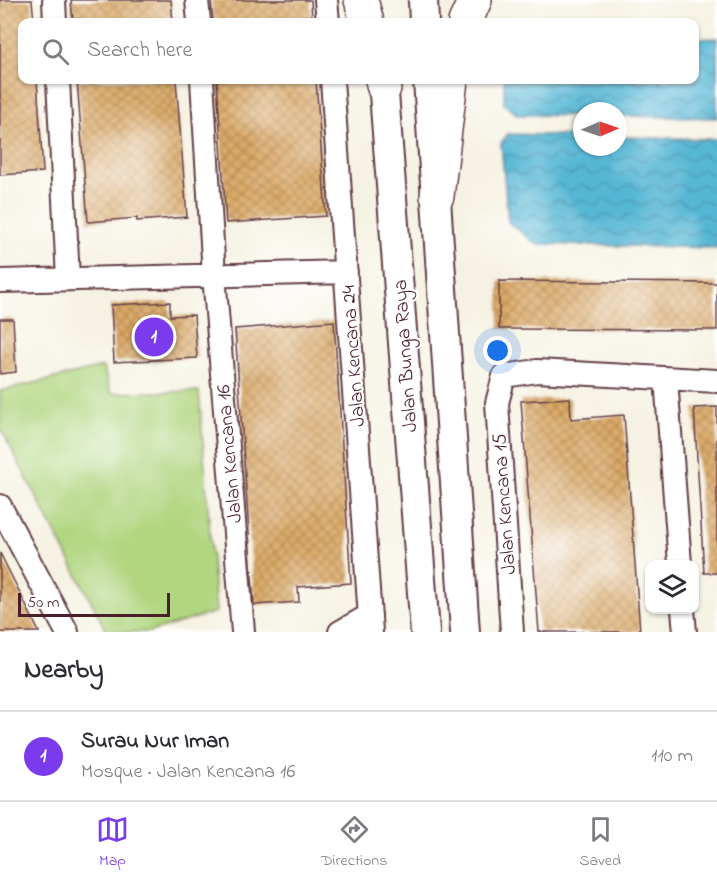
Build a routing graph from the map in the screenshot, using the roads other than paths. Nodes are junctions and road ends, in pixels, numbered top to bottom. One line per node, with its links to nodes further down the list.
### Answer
1 (54, 0): 8 (street)
2 (197, 0): 9 (street)
3 (326, 0): 10 (street)
4 (361, 0): 11 (highway)
5 (377, 0): 12 (street)
6 (423, 0): 13 (street)
7 (475, 0): 14 (highway)
8 (55, 18)
9 (199, 18)
10 (328, 18)
11 (366, 18)
12 (379, 18)
13 (424, 18)
14 (467, 18)
15 (58, 84): 24 (street)
16 (202, 84): 23 (street, Jalan Kencana 16)
17 (332, 84): 22 (street, Jalan Kencana 24)
18 (383, 84): 35 (street, Jalan Bunga Raya)
19 (428, 84): 21 (street)
20 (450, 84): 21 (highway)
21 (436, 196): 36 (street)
22 (346, 272): 23 (street); 31 (street, Jalan Kencana 24)
23 (214, 275): 24 (street); 33 (street, Jalan Kencana 16)
24 (69, 279): 25 (street)
25 (0, 281)
26 (666, 379): 27 (street); 29 (street); 37 (street, Jalan Kencana 15)
27 (717, 381)
28 (0, 506): 32 (street)
29 (680, 560)
30 (683, 614): 38 (street)
31 (370, 623): 34 (street)
32 (67, 632)
33 (243, 632)
34 (340, 632)
35 (425, 632)
36 (465, 632)
37 (512, 632)
38 (685, 632)

